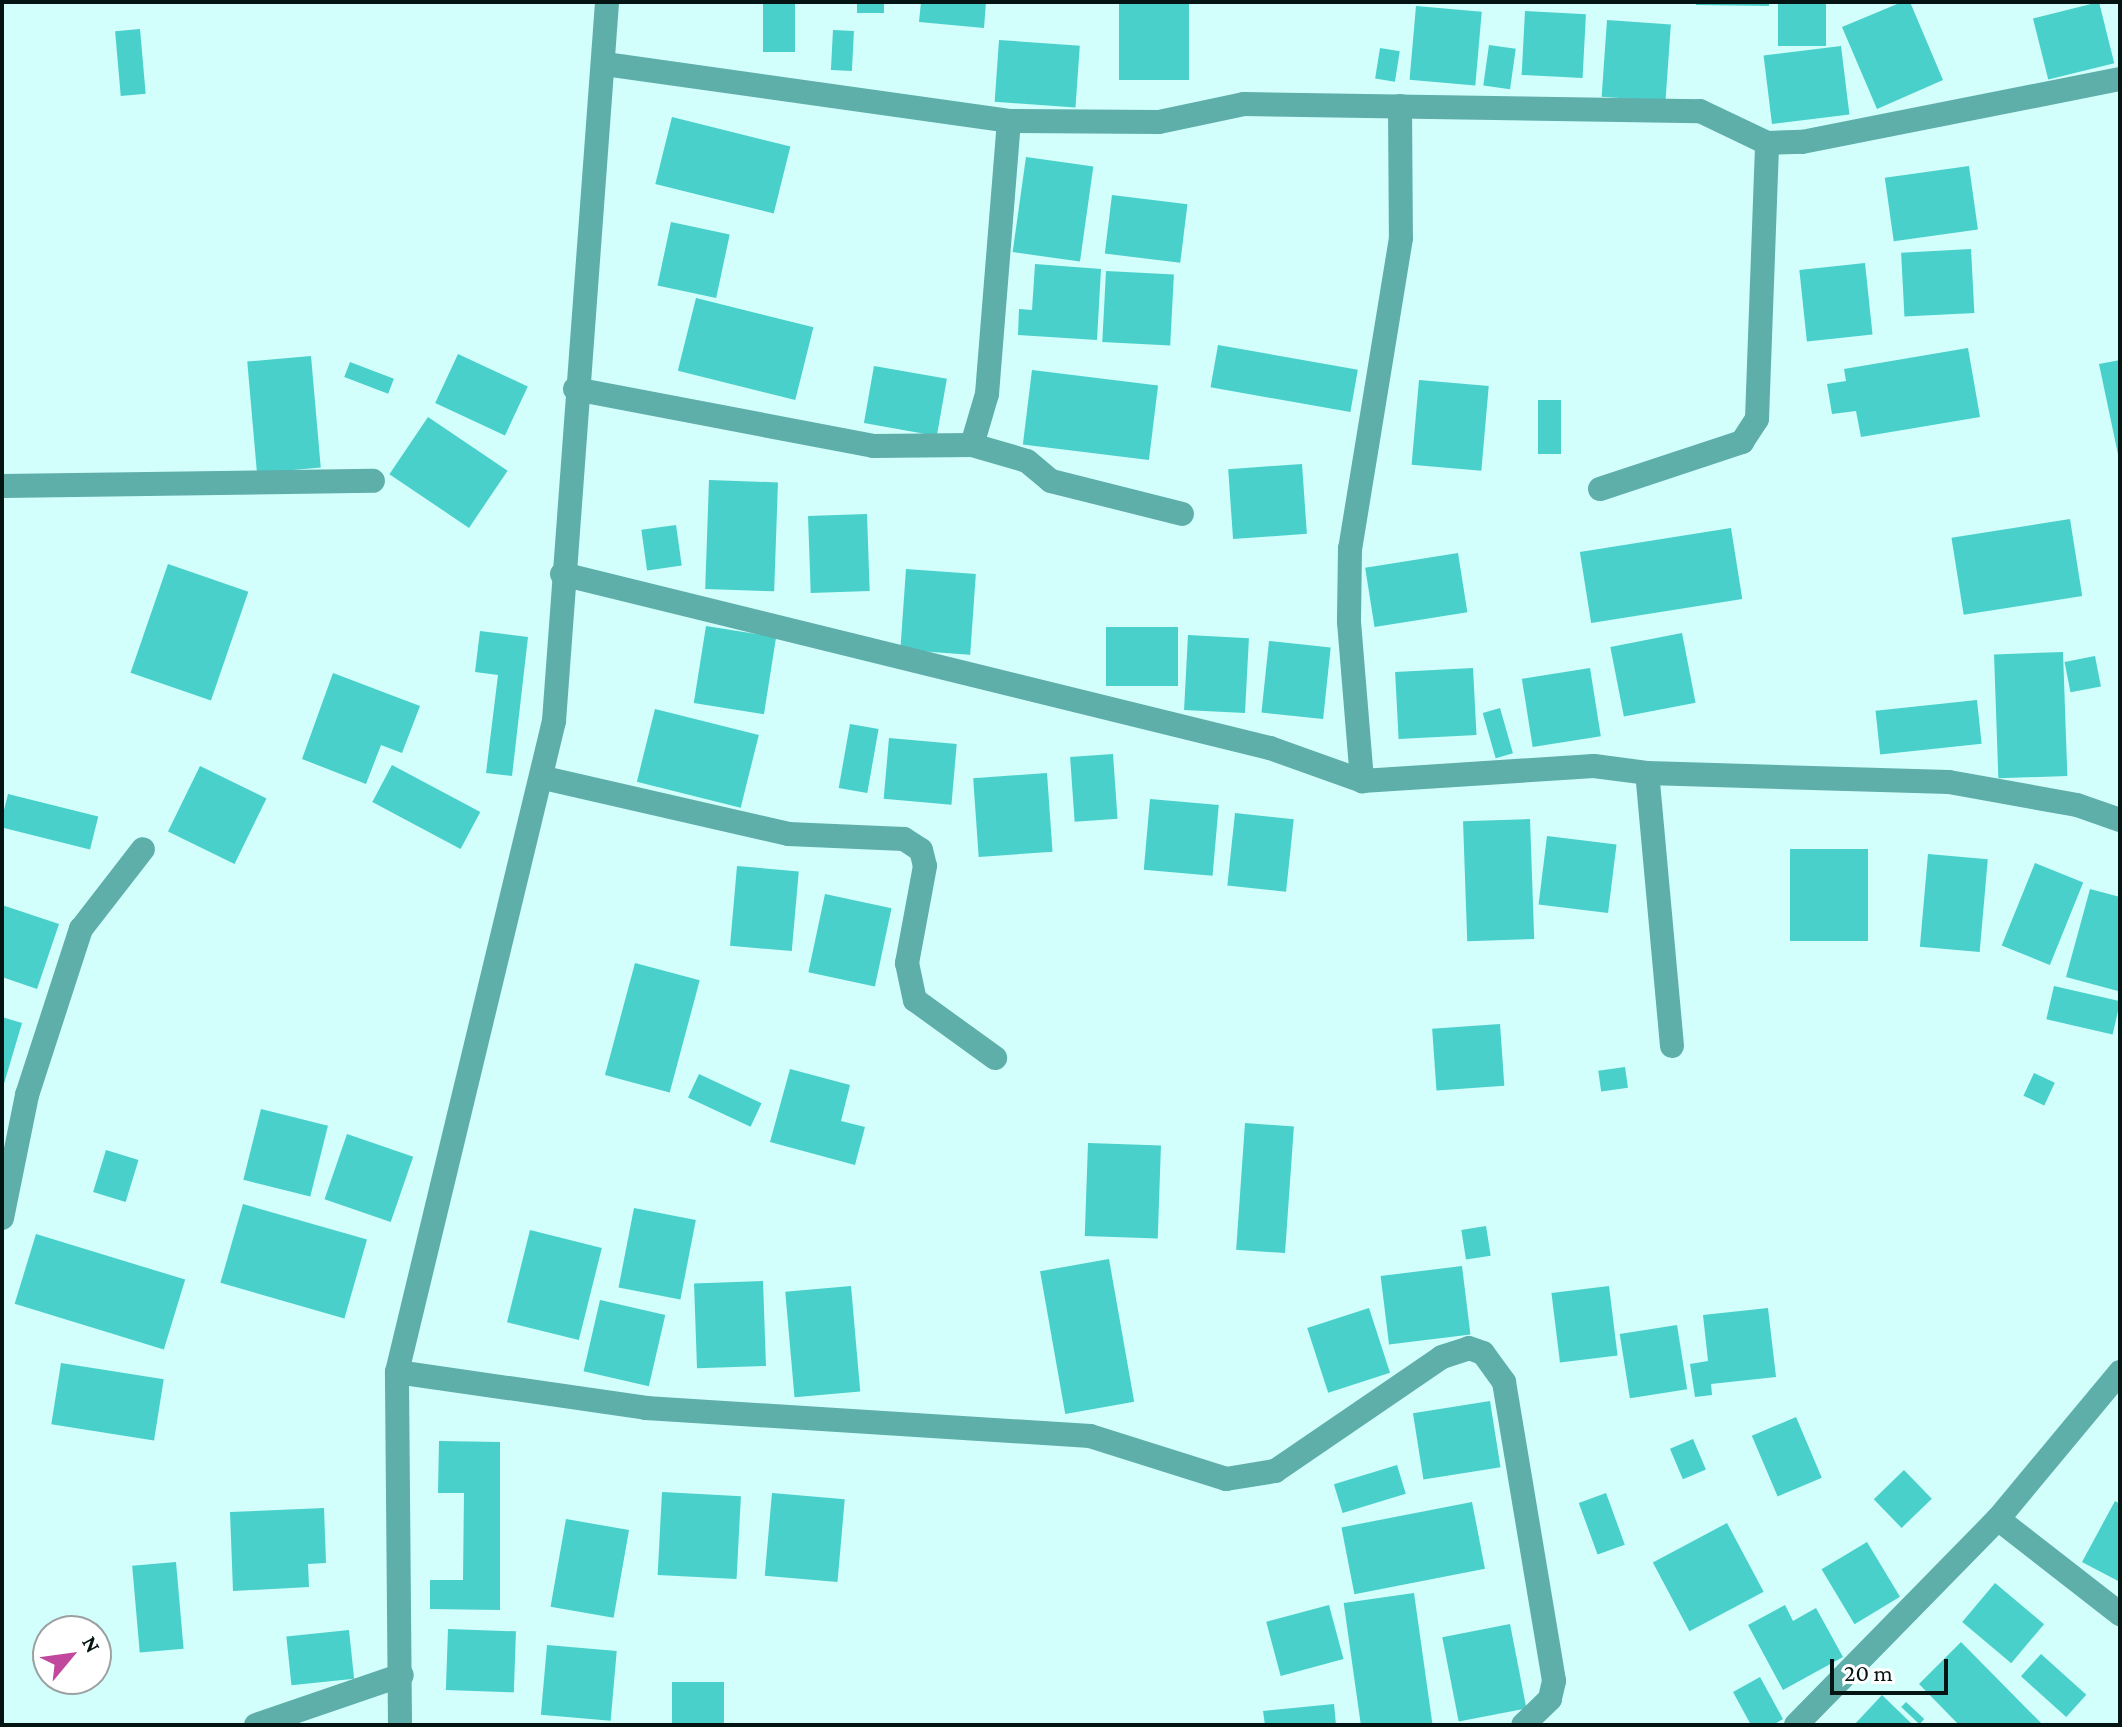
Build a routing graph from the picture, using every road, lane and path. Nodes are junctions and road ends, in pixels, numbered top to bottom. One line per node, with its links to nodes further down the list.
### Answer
1 (607, 2): 2 (street)
2 (605, 64): 5 (street); 7 (street)
3 (2120, 79): 6 (street)
4 (1400, 106): 5 (street); 6 (street); 16 (street)
5 (1009, 121): 8 (street)
6 (1767, 143): 11 (street)
7 (575, 389): 8 (street); 13 (street)
8 (972, 445): 12 (street)
9 (373, 481): 10 (street)
10 (2, 486)
11 (1600, 489)
12 (1182, 514)
13 (562, 574): 15 (street); 16 (street)
14 (1647, 773): 16 (street); 17 (street); 19 (street)
15 (544, 778): 20 (street); 22 (street)
16 (1362, 781)
17 (2120, 820)
18 (143, 849): 21 (street)
19 (1672, 1046)
20 (995, 1058)
21 (2, 1218)
22 (397, 1372): 26 (street); 29 (street)
23 (2120, 1372): 24 (street)
24 (1998, 1519): 25 (street); 30 (street)
25 (2120, 1614)
26 (402, 1675): 27 (street); 28 (street)
27 (256, 1725)
28 (400, 1725)
29 (1523, 1725)
30 (1796, 1725)

